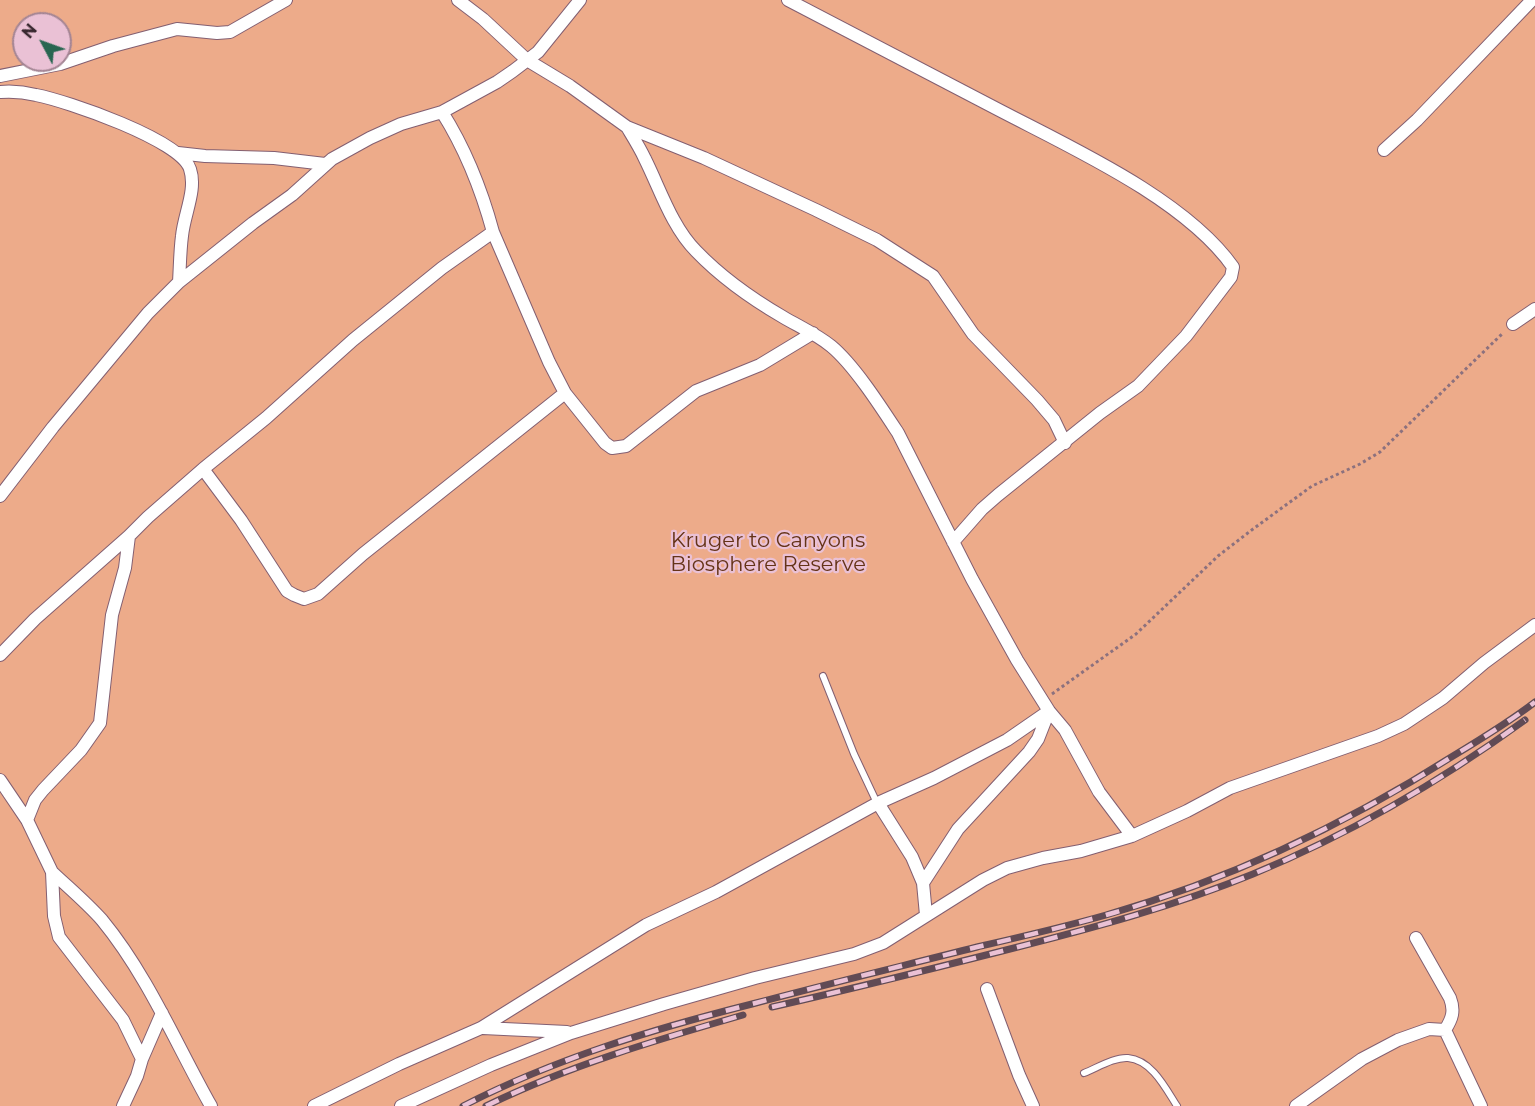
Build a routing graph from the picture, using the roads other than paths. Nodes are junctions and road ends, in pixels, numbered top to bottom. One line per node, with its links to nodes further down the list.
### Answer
1 (286, 0): 7 (street)
2 (458, 0): 6 (street)
3 (580, 0): 6 (street)
4 (788, 0): 20 (street)
5 (1532, 0): 11 (street)
6 (527, 60): 9 (street); 10 (street)
7 (0, 76)
8 (0, 92): 12 (street)
9 (442, 112): 13 (street); 14 (street)
10 (627, 127): 18 (street); 20 (street)
11 (1384, 150)
12 (178, 153): 13 (street); 15 (street)
13 (325, 164): 15 (street)
14 (493, 232): 19 (street); 21 (street)
15 (179, 282): 22 (street)
16 (1535, 309): 17 (street)
17 (1513, 324)
18 (813, 333): 19 (street); 24 (street)
19 (565, 393): 21 (street)
20 (1065, 443): 24 (street)
21 (203, 469): 23 (street)
22 (0, 496)
23 (129, 536): 26 (street); 31 (street)
24 (953, 542): 28 (street)
25 (1535, 626): 32 (street)
26 (0, 655)
27 (823, 676): 30 (lane)
28 (1046, 706): 30 (street); 32 (street); 34 (street)
29 (0, 780): 31 (street)
30 (878, 803): 34 (street); 39 (street)
31 (27, 820): 33 (street)
32 (1132, 836): 35 (street)
33 (52, 872): 38 (street); 42 (street)
34 (923, 883): 35 (street)
35 (926, 915): 41 (street)
36 (1416, 938): 40 (street)
37 (987, 988): 48 (street)
38 (162, 1013): 42 (street); 45 (street)
39 (482, 1028): 41 (street); 46 (street)
40 (1444, 1030): 50 (street); 51 (street)
41 (571, 1033): 47 (street)
42 (142, 1059): 44 (street)
43 (1084, 1073): 49 (lane)
44 (123, 1106)
45 (211, 1106)
46 (314, 1106)
47 (401, 1106)
48 (1033, 1106)
49 (1177, 1106)
50 (1296, 1106)
51 (1480, 1106)

